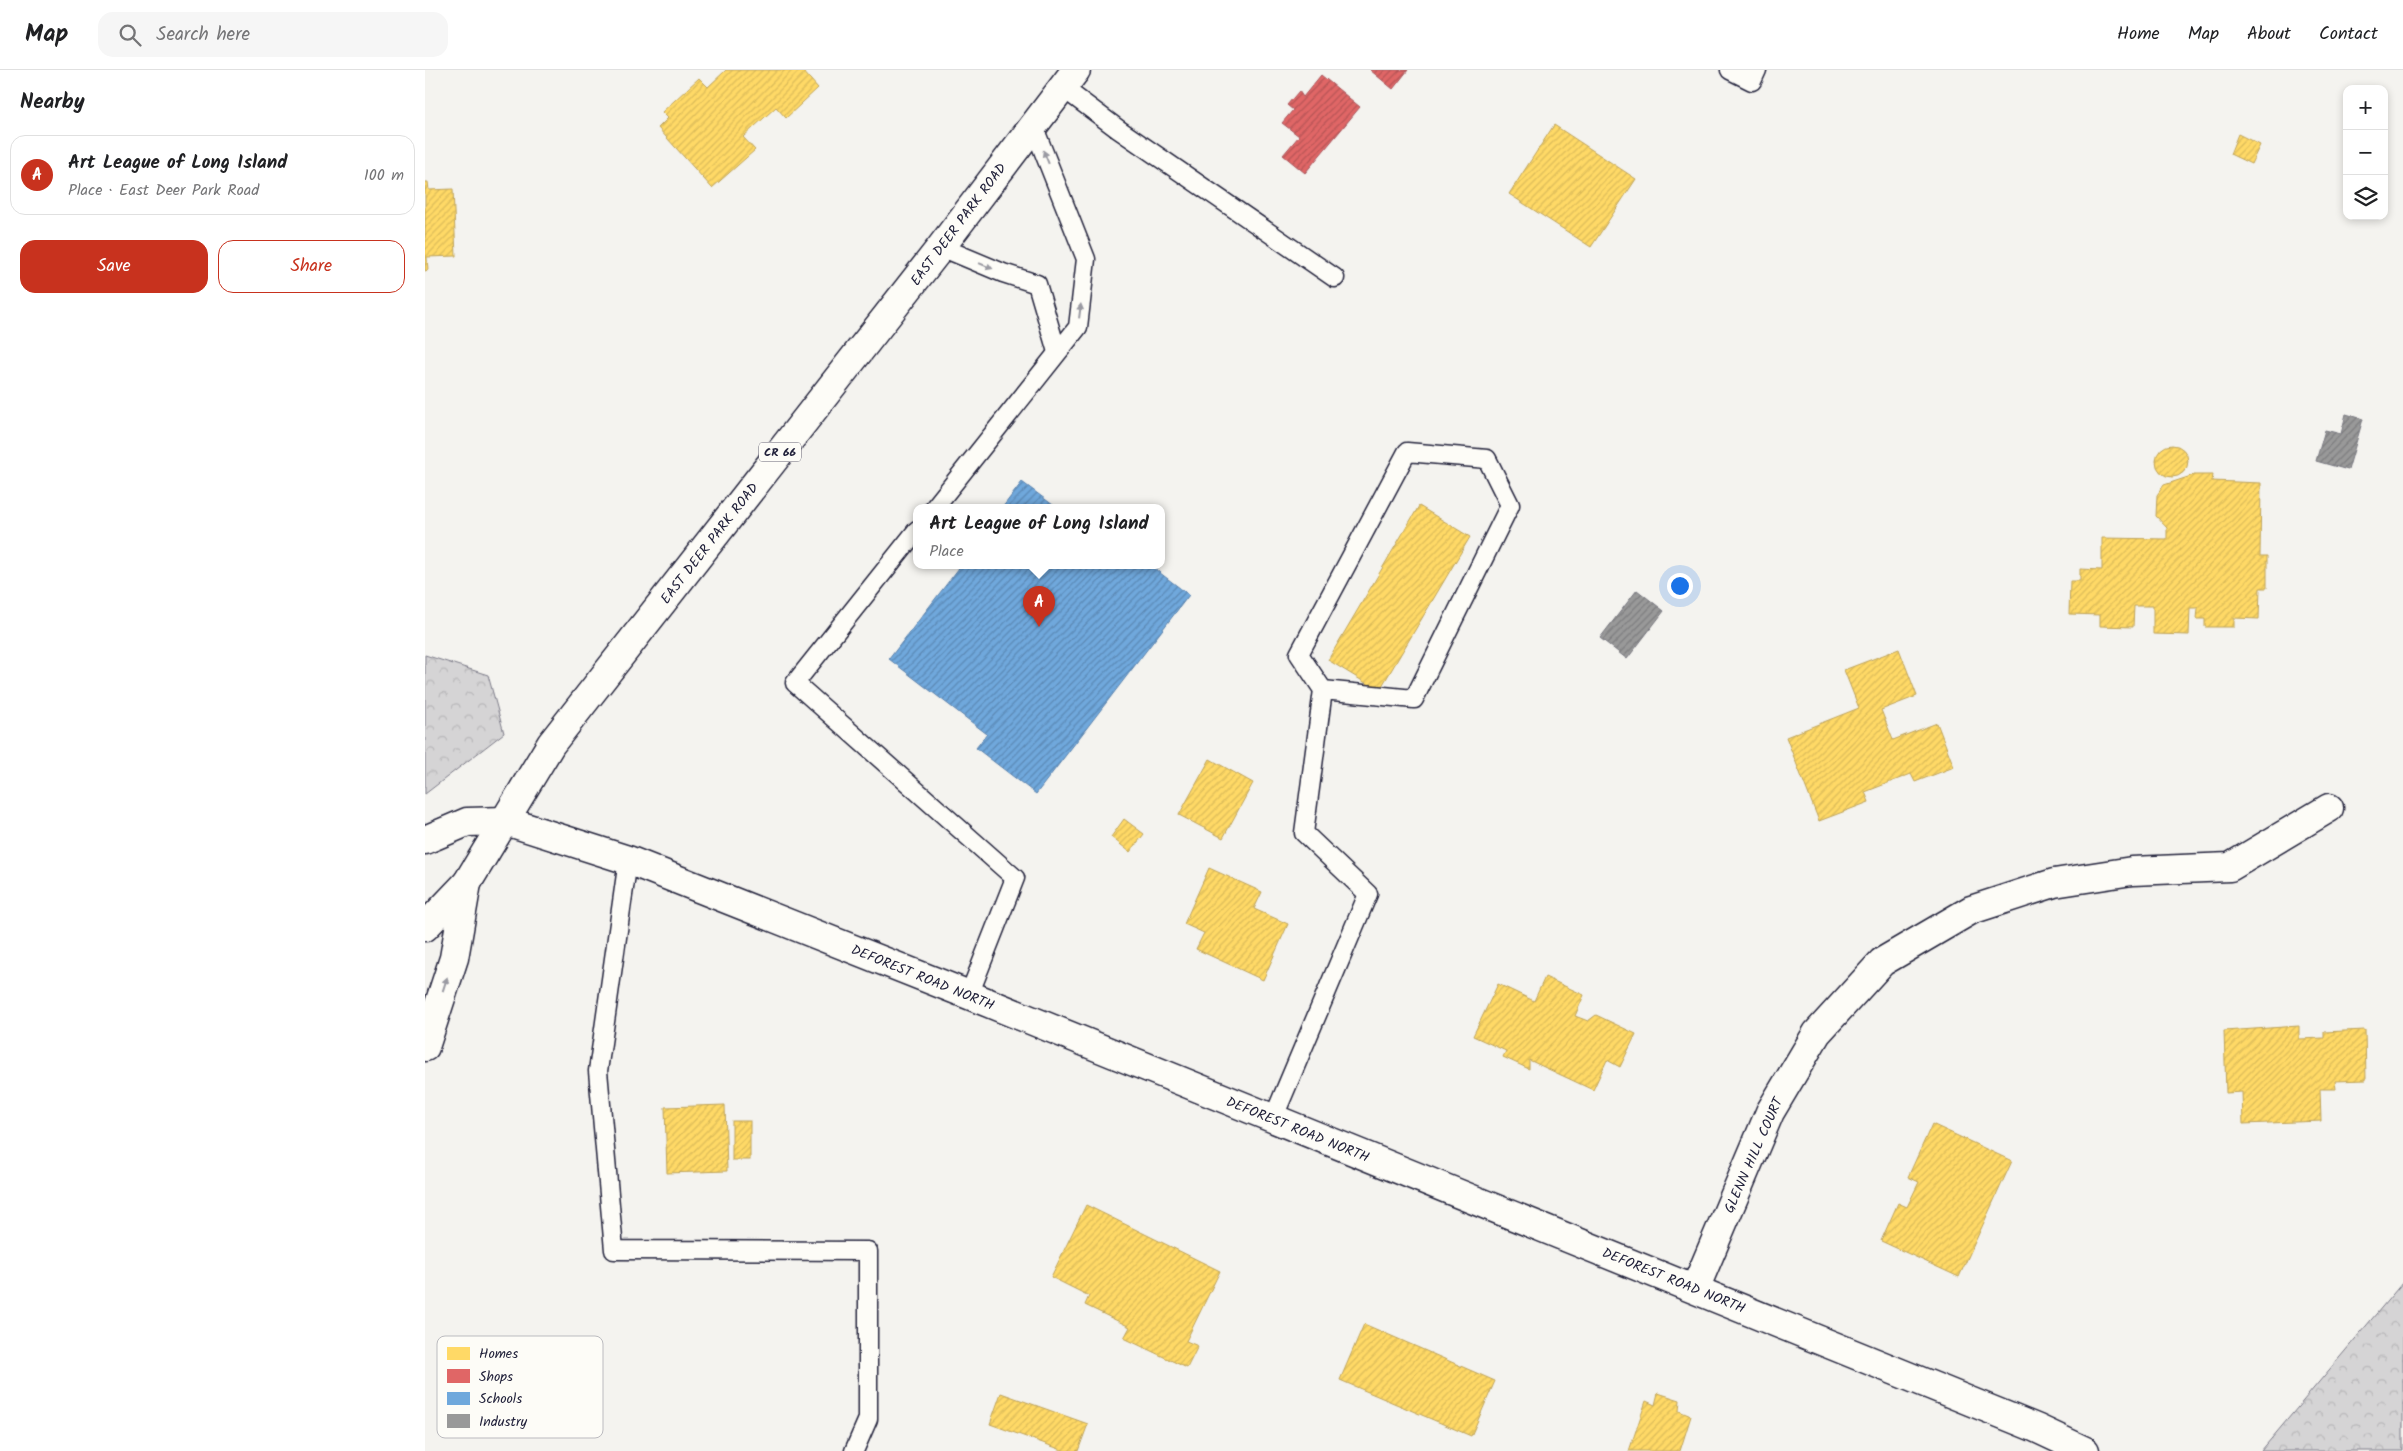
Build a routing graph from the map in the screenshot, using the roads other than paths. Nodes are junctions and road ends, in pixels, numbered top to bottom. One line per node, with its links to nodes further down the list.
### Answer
1 (1731, 70): 2 (lane)
2 (1757, 70)
3 (1069, 79): 4 (street, EAST DEER PARK ROAD / CR 66); 6 (lane)
4 (1033, 125): 5 (street, EAST DEER PARK ROAD / CR 66); 7 (lane, one-way to 4)
5 (941, 248): 7 (lane, one-way to 7); 12 (street, EAST DEER PARK ROAD / CR 66)
6 (1335, 278)
7 (1057, 352): 8 (lane)
8 (937, 504)
9 (913, 535): 17 (lane)
10 (1323, 690): 10 (lane); 19 (lane)
11 (2329, 808): 20 (street, GLENN HILL COURT)
12 (506, 822): 13 (street, DEFOREST ROAD NORTH); 14 (street, DEFOREST ROAD NORTH); 15 (street, EAST DEER PARK ROAD / CR 66)
13 (425, 840)
14 (628, 860): 17 (street, DEFOREST ROAD NORTH); 21 (lane)
15 (467, 883): 16 (street, EAST DEER PARK ROAD / CR 66); 18 (street, EAST DEER PARK ROAD / CR 66, one-way to 15)
16 (425, 927)
17 (969, 995): 19 (street, DEFOREST ROAD NORTH)
18 (425, 1047)
19 (1273, 1118): 20 (street, DEFOREST ROAD NORTH)
20 (1695, 1289): 22 (street, DEFOREST ROAD NORTH)
21 (853, 1451)
22 (2085, 1451)

